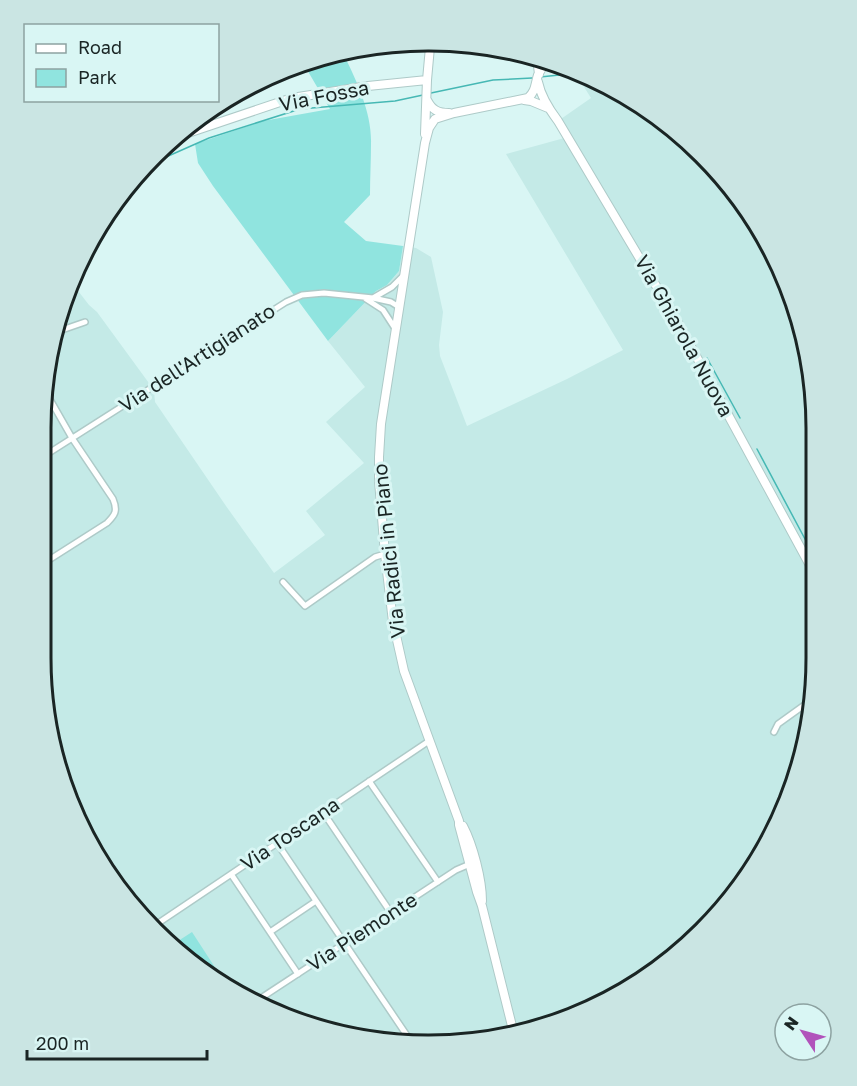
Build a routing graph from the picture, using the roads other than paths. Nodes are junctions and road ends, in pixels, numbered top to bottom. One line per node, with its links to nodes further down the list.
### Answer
1 (430, 51): 3 (street)
2 (541, 70): 4 (street, Via Ghiarola Nuova)
3 (427, 80): 6 (street); 9 (street, Via Fossa)
4 (538, 88): 5 (street); 7 (street, Via Ghiarola Nuova)
5 (524, 100): 7 (street); 8 (street)
6 (427, 103): 8 (street); 10 (street)
7 (548, 108): 23 (street, Via Ghiarola Nuova)
8 (454, 113): 10 (street)
9 (198, 130)
10 (426, 139): 11 (street, Via Radici in Piano)
11 (405, 274): 13 (street); 14 (street, Via Radici in Piano)
12 (364, 298): 13 (street, Via dell'Artigianato); 15 (street, Via dell'Artigianato); 20 (street, Via dell'Artigianato)
13 (373, 298): 14 (street, Via dell'Artigianato)
14 (399, 307): 15 (street); 18 (street, Via Radici in Piano)
15 (383, 310): 18 (street, Via dell'Artigianato)
16 (85, 322): 17 (street)
17 (65, 329)
18 (396, 330): 22 (street, Via Radici in Piano)
19 (52, 403): 20 (street)
20 (72, 438): 21 (street, Via dell'Artigianato); 24 (street)
21 (51, 452)
22 (385, 554): 25 (street); 28 (street, Via Radici in Piano)
23 (806, 558)
24 (51, 559)
25 (283, 582)
26 (803, 706): 27 (street)
27 (774, 732)
28 (429, 741): 29 (street, Via Toscana); 31 (street, Via Radici in Piano)
29 (369, 781): 30 (street, Via Toscana); 36 (street)
30 (323, 812): 32 (street, Via Toscana); 40 (street)
31 (459, 821): 33 (street); 34 (street)
32 (277, 843): 35 (street, Via Toscana); 38 (street)
33 (471, 846): 34 (street); 37 (street)
34 (470, 864): 36 (street, Via Piemonte); 37 (street); 39 (street)
35 (231, 874): 41 (street, Via Toscana); 42 (street)
36 (438, 882): 40 (street, Via Piemonte)
37 (481, 887): 39 (street)
38 (316, 901): 42 (street); 43 (street)
39 (482, 906): 46 (street)
40 (391, 913): 43 (street, Via Piemonte)
41 (160, 922)
42 (270, 932): 44 (street)
43 (345, 943): 44 (street, Via Piemonte); 47 (street)
44 (298, 974): 45 (street, Via Piemonte)
45 (263, 997)
46 (512, 1026)
47 (406, 1034)

